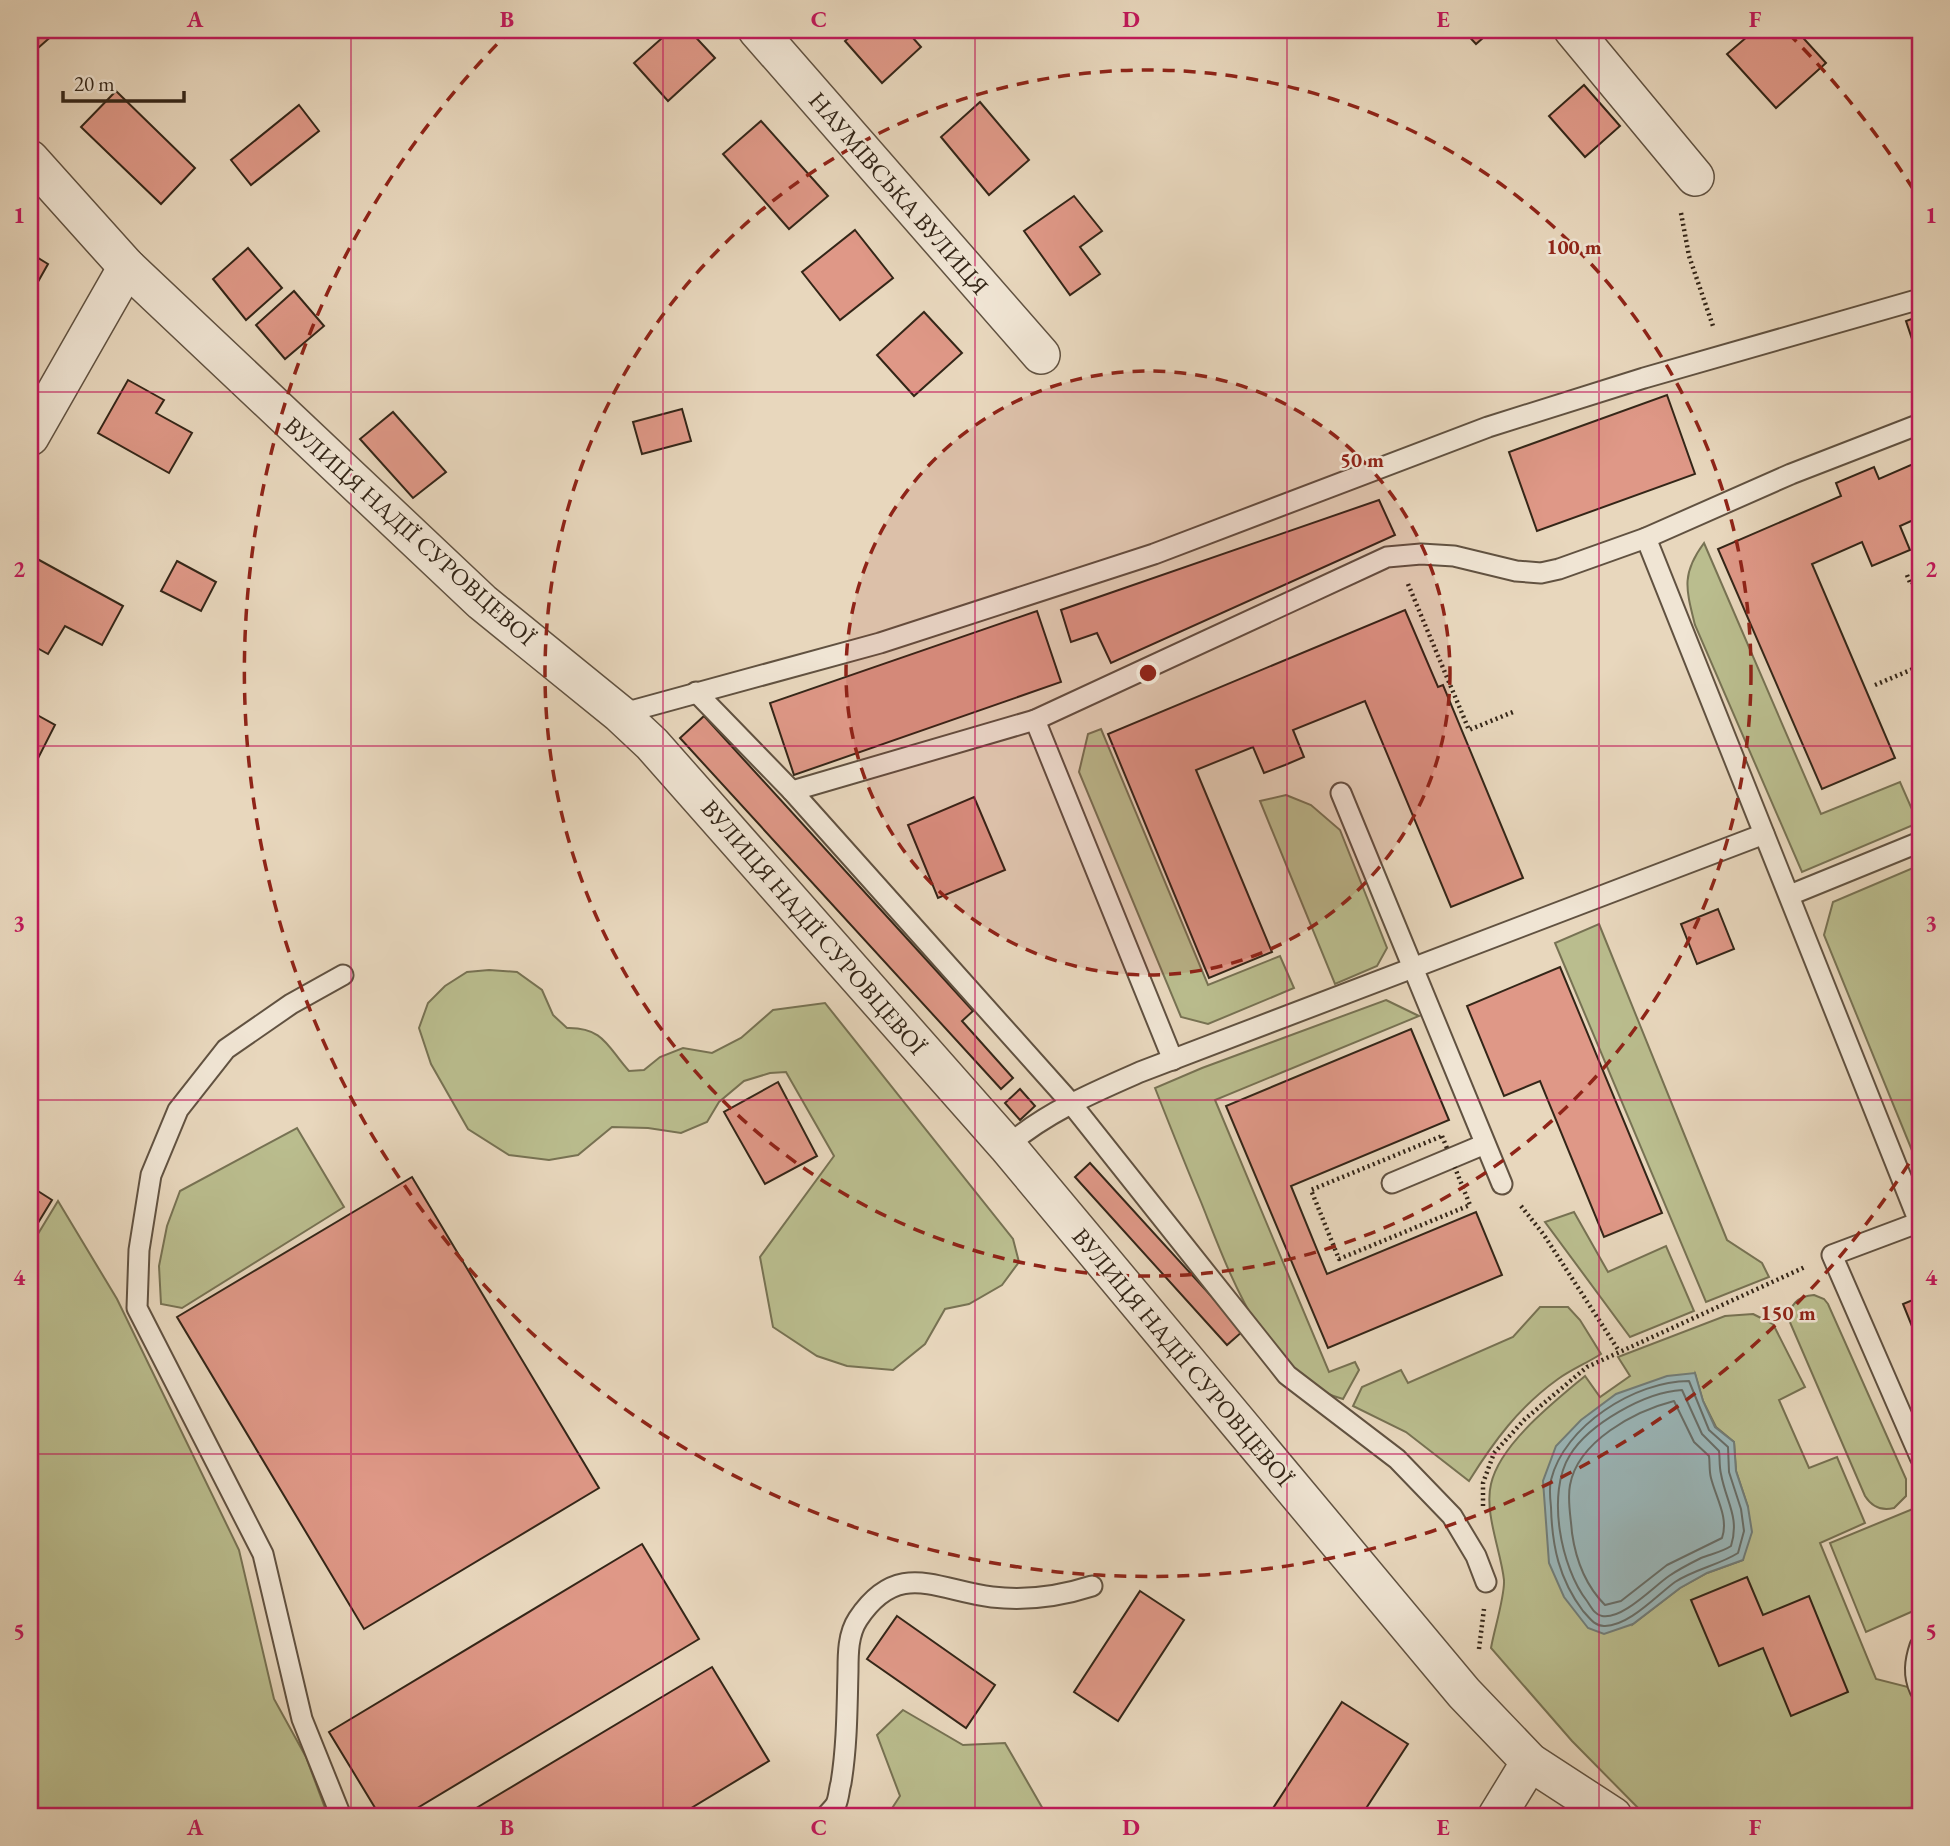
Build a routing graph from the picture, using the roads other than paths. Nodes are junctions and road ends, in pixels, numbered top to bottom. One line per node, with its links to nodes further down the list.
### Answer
1 (758, 30): 7 (street, НАУМІВСЬКА ВУЛИЦЯ)
2 (1573, 30): 4 (street)
3 (30, 159): 5 (street, ВУЛИЦЯ НАДІЇ СУРОВЦЕВОЇ)
4 (1695, 177)
5 (127, 267): 9 (street); 12 (street, ВУЛИЦЯ НАДІЇ СУРОВЦЕВОЇ)
6 (1920, 299): 11 (lane)
7 (1041, 355)
8 (1920, 424): 10 (lane)
9 (30, 437)
10 (1646, 538): 13 (lane); 16 (lane)
11 (696, 692): 12 (lane); 14 (lane)
12 (620, 714): 24 (street, ВУЛИЦЯ НАДІЇ СУРОВЦЕВОЇ)
13 (1035, 720): 14 (lane); 21 (lane)
14 (793, 791): 22 (lane)
15 (1341, 793): 19 (lane)
16 (1764, 834): 18 (lane); 19 (lane)
17 (1920, 842): 18 (lane)
18 (1790, 895): 27 (lane)
19 (1413, 969): 21 (lane); 23 (lane)
20 (343, 975): 34 (lane)
21 (1173, 1060): 22 (lane)
22 (1070, 1102): 24 (lane); 29 (lane)
23 (1485, 1144): 25 (lane); 26 (lane)
24 (1007, 1146): 33 (street, ВУЛИЦЯ НАДІЇ СУРОВЦЕВОЇ)
25 (1392, 1183)
26 (1502, 1184)
27 (1920, 1222): 28 (lane)
28 (1920, 1457)
29 (1486, 1581)
30 (1092, 1586): 35 (lane)
31 (1920, 1646): 32 (lane)
32 (1920, 1690)
33 (1530, 1762): 36 (street); 37 (street, ВУЛИЦЯ НАДІЇ СУРОВЦЕВОЇ)
34 (341, 1816)
35 (826, 1816)
36 (1497, 1816)
37 (1612, 1816)

